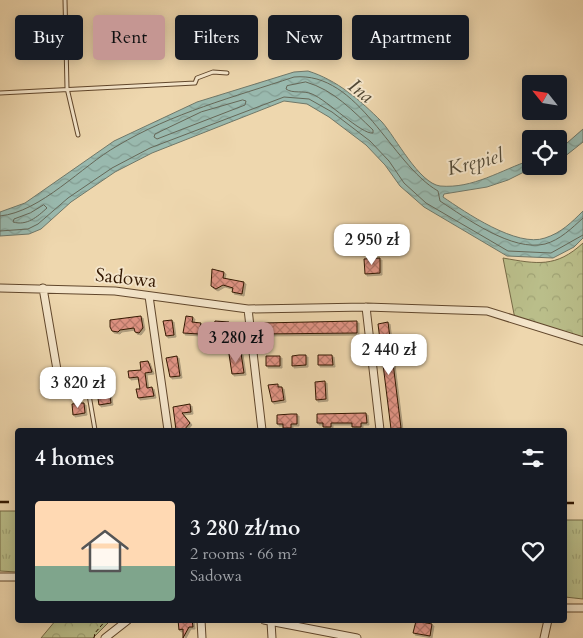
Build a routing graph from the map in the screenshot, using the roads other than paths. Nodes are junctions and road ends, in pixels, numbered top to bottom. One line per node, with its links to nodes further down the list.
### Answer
1 (65, 0): 3 (lane)
2 (227, 73): 3 (lane)
3 (67, 88): 4 (lane); 5 (lane)
4 (0, 93)
5 (78, 135)
6 (0, 288): 7 (street, Sadowa)
7 (43, 288): 8 (street, Sadowa); 12 (street)
8 (149, 296): 10 (street, Sadowa); 14 (street)
9 (366, 308): 10 (street, Sadowa); 11 (street, Sadowa); 16 (street)
10 (248, 310): 15 (street)
11 (583, 341)
12 (61, 393): 13 (lane)
13 (95, 428)
14 (168, 428)
15 (262, 428)
16 (380, 428)
17 (0, 577): 18 (street)
18 (15, 577)
19 (567, 608): 20 (street)
20 (583, 608)
21 (124, 623): 26 (street)
22 (201, 623): 27 (street)
23 (268, 623): 28 (street)
24 (278, 623): 29 (street)
25 (547, 623): 30 (street)
26 (105, 638)
27 (202, 638)
28 (272, 638)
29 (357, 638)
30 (544, 638)

